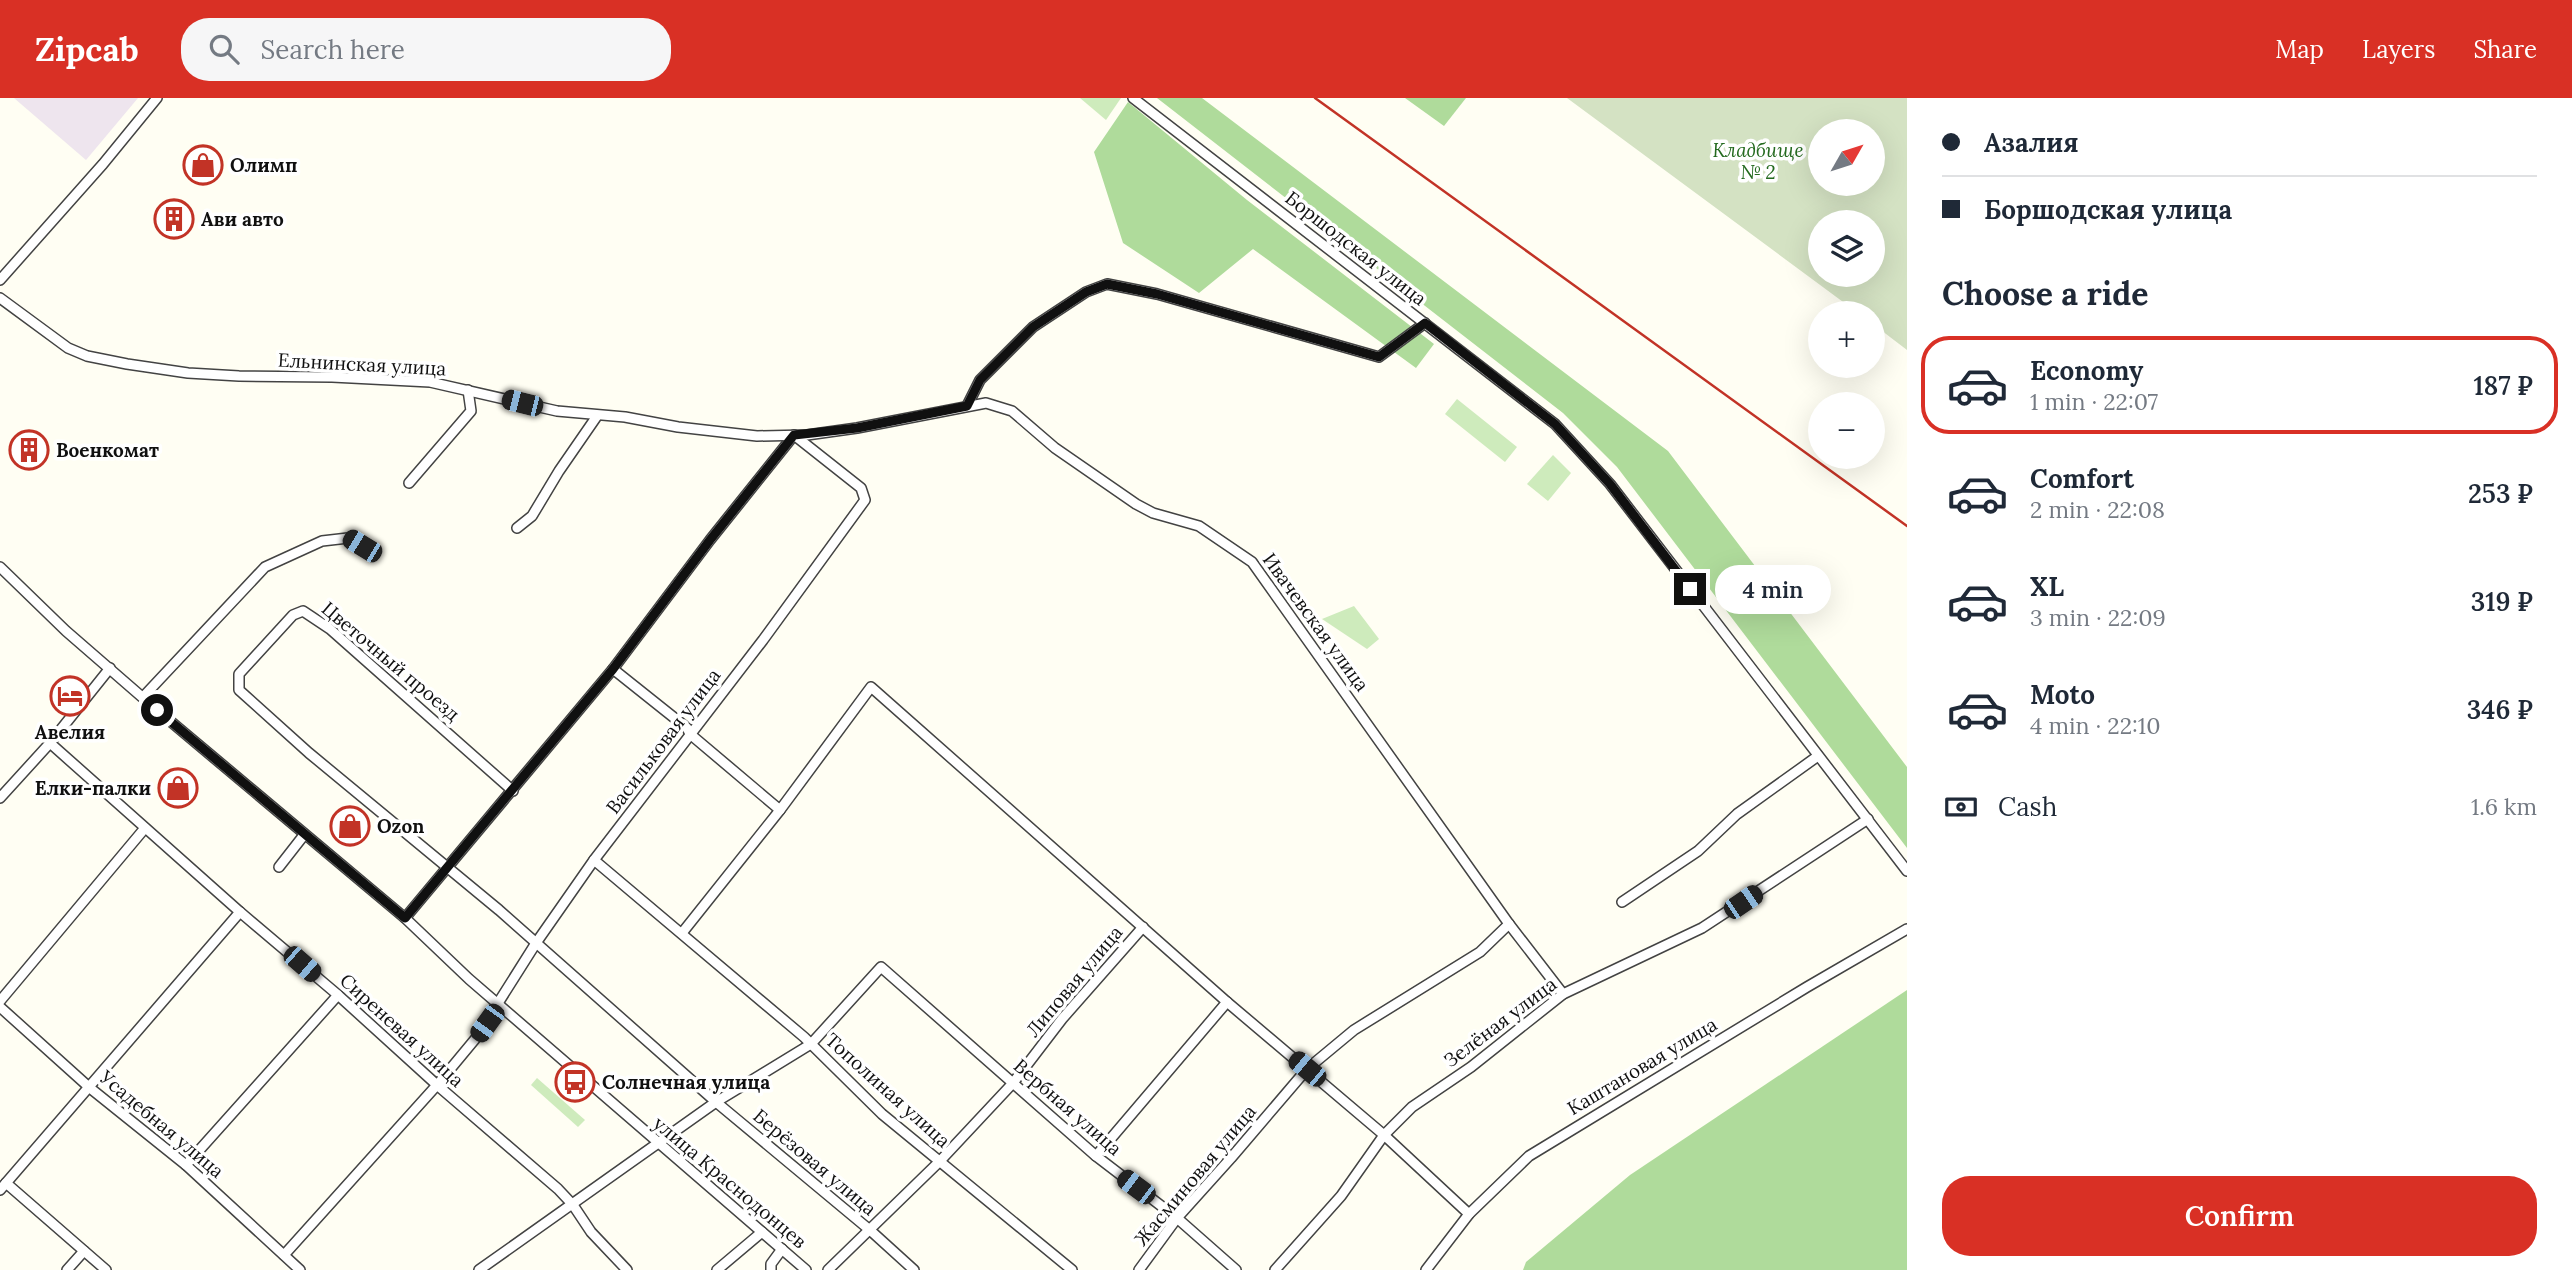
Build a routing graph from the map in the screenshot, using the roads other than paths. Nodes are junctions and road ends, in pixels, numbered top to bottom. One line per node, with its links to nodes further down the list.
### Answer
1 (157, 98): 3 (street)
2 (1133, 98): 5 (street, Боршодская улица)
3 (0, 280)
4 (0, 298): 6 (street, Ельнинская улица)
5 (1425, 323): 8 (street); 20 (street, Боршодская улица)
6 (468, 390): 9 (street, Ельнинская улица); 11 (street)
7 (986, 403): 8 (street, Ельнинская улица); 34 (street, Ивачевская улица)
8 (967, 406): 10 (street, Ельнинская улица)
9 (597, 416): 10 (street, Ельнинская улица); 12 (street)
10 (794, 435): 16 (street); 18 (street, Васильковая улица)
11 (408, 483)
12 (517, 528)
13 (362, 546): 17 (street)
14 (0, 568): 15 (street, улица Краснодонцев)
15 (110, 668): 17 (street, улица Краснодонцев); 19 (street)
16 (613, 669): 18 (street); 21 (street)
17 (143, 697): 26 (street, улица Краснодонцев)
18 (690, 734): 23 (street); 27 (street, Васильковая улица)
19 (50, 743): 22 (street); 25 (street, Сиреневая улица)
20 (1818, 756): 24 (street, Боршодская улица); 31 (street)
21 (513, 791): 29 (street); 29 (street, Цветочный проезд)
22 (0, 798)
23 (779, 810): 35 (street); 37 (street)
24 (1868, 818): 30 (street, Боршодская улица); 39 (street, Зелёная улица)
25 (145, 828): 32 (street, Сиреневая улица); 41 (street)
26 (304, 835): 28 (street); 33 (street, улица Краснодонцев)
27 (594, 860): 37 (street, Тополиная улица); 38 (street, Васильковая улица)
28 (279, 867)
29 (449, 867): 33 (street); 38 (street, Цветочный проезд)
30 (1907, 871)
31 (1622, 902)
32 (240, 912): 40 (street, Сиреневая улица); 49 (street)
33 (405, 918): 43 (street, улица Краснодонцев)
34 (1510, 924): 39 (street, Ивачевская улица); 46 (street, Жасминовая улица)
35 (1143, 926): 42 (street); 47 (street, Липовая улица)
36 (1907, 929): 58 (street, Каштановая улица)
37 (682, 933): 45 (street, Тополиная улица)
38 (536, 943): 43 (street, Васильковая улица); 50 (street, Берёзовая улица)
39 (1563, 994): 51 (street, Зелёная улица)
40 (338, 995): 48 (street, Сиреневая улица); 55 (street)
41 (0, 1001)
42 (1227, 1002): 46 (street); 53 (street)
43 (499, 1003): 48 (street, Васильковая улица); 52 (street, улица Краснодонцев)
44 (0, 1007): 49 (street, Усадебная улица)
45 (811, 1044): 47 (street, Вербная улица); 50 (street); 54 (street, Тополиная улица)
46 (1307, 1069): 51 (street); 59 (street, Жасминовая улица)
47 (1013, 1083): 53 (street, Вербная улица); 54 (street, Липовая улица)
48 (437, 1085): 57 (street, Сиреневая улица); 64 (street)
49 (90, 1088): 55 (street, Усадебная улица); 56 (street)
50 (716, 1102): 52 (street); 60 (street, Берёзовая улица)
51 (1384, 1135): 58 (street); 78 (street, Зелёная улица)
52 (657, 1143): 57 (street); 61 (street, улица Краснодонцев)
53 (1096, 1156): 59 (street, Вербная улица)
54 (940, 1161): 60 (street, Липовая улица); 75 (street, Тополиная улица)
55 (186, 1165): 64 (street, Усадебная улица)
56 (3, 1187): 63 (street)
57 (573, 1205): 68 (street); 69 (street, Сиреневая улица)
58 (1469, 1214): 79 (street, Каштановая улица)
59 (1177, 1218): 76 (street, Жасминовая улица); 77 (street, Вербная улица)
60 (871, 1231): 73 (street, Липовая улица); 74 (street, Берёзовая улица)
61 (762, 1232): 62 (street, улица Краснодонцев); 70 (street)
62 (782, 1249): 71 (street); 72 (street, улица Краснодонцев)
63 (84, 1251): 65 (street); 66 (street)
64 (284, 1255): 67 (street, Усадебная улица)
65 (67, 1270)
66 (106, 1270)
67 (299, 1270)
68 (479, 1270)
69 (626, 1270)
70 (717, 1270)
71 (772, 1270)
72 (806, 1270)
73 (828, 1270)
74 (914, 1270)
75 (1072, 1270)
76 (1139, 1270)
77 (1236, 1270)
78 (1275, 1270)
79 (1426, 1270)

